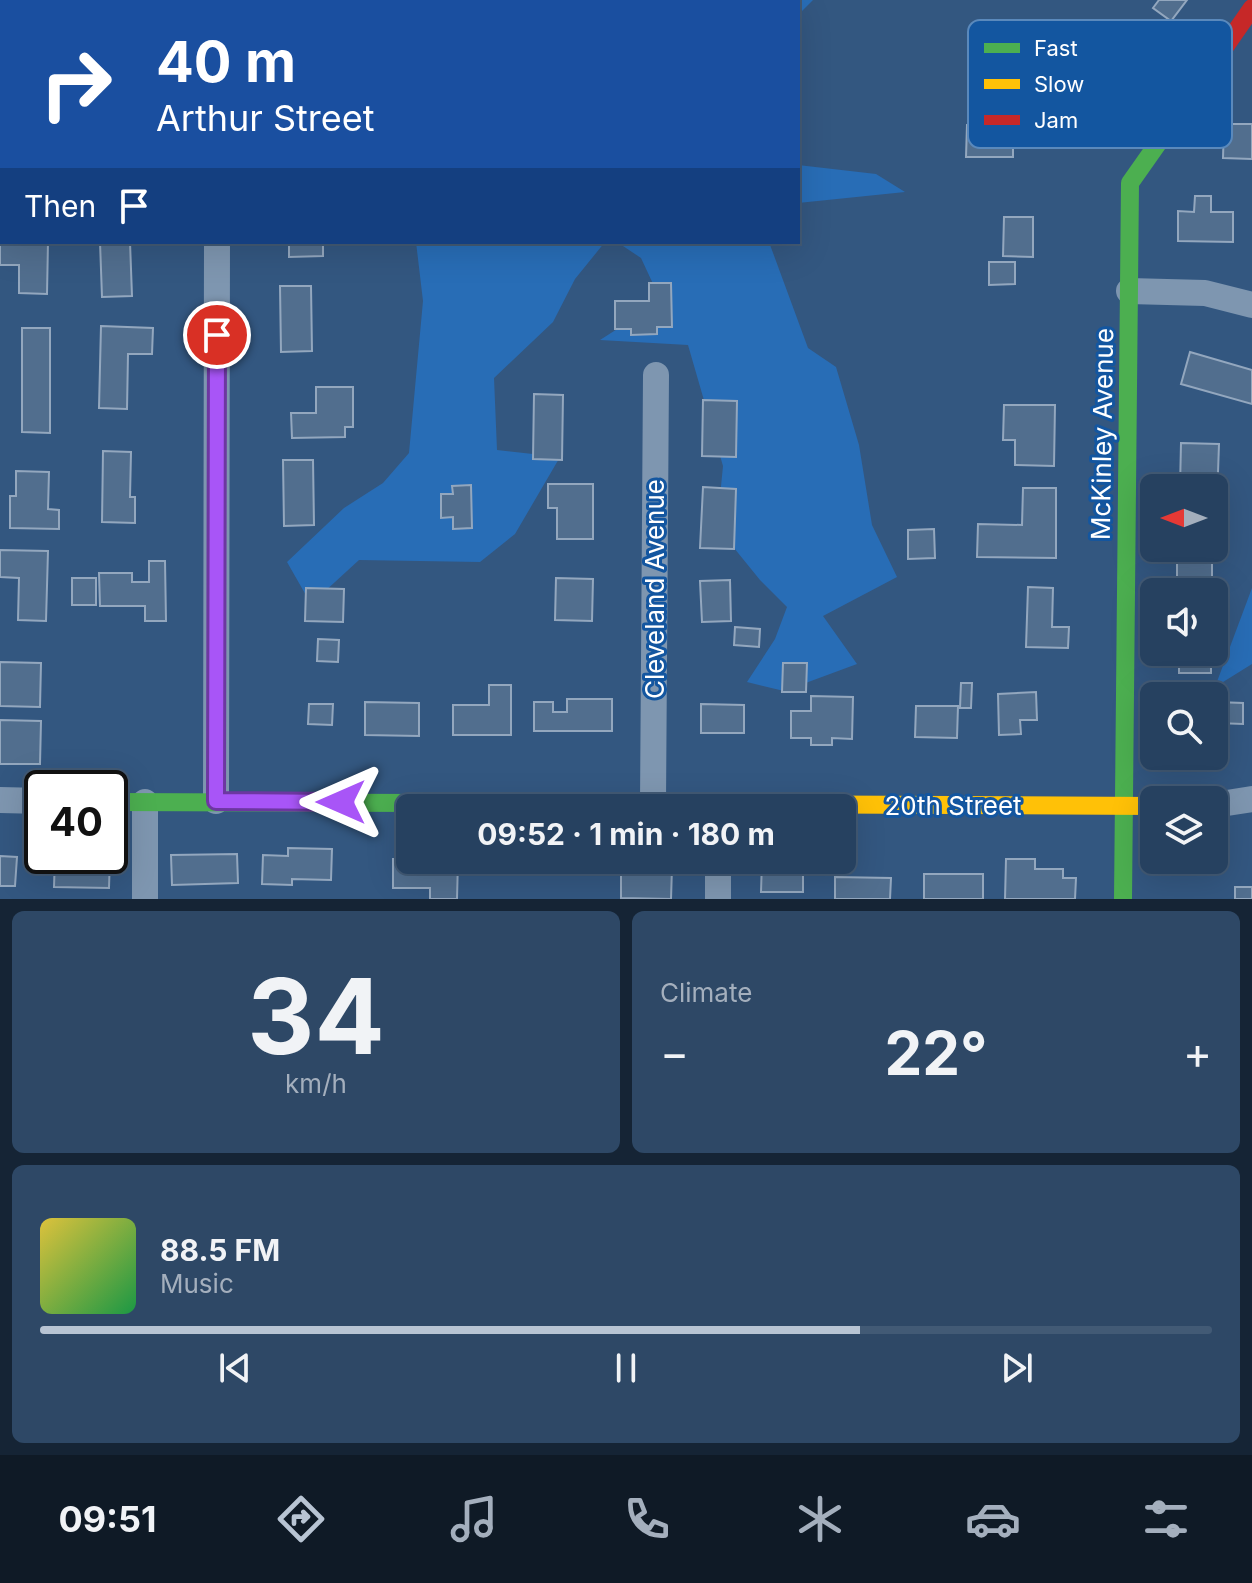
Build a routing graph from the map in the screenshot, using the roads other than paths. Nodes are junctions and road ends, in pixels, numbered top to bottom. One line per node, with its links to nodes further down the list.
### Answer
1 (1252, 8): 2 (street, McKinley Avenue)
2 (1232, 37)
3 (1154, 148): 5 (street, McKinley Avenue)
4 (217, 244): 12 (street)
5 (1129, 291): 6 (street); 18 (street, McKinley Avenue)
6 (1252, 305)
7 (656, 375): 8 (street, Cleveland Avenue)
8 (653, 794)
9 (1252, 799): 16 (street)
10 (0, 800): 11 (street)
11 (24, 801)
12 (216, 801): 14 (street, 20th Street); 15 (street, 20th Street)
13 (128, 802): 14 (street, 20th Street)
14 (145, 802): 21 (street)
15 (396, 802)
16 (1228, 803)
17 (856, 806): 18 (street, 20th Street)
18 (1124, 806): 19 (street, 20th Street); 23 (street, McKinley Avenue)
19 (1140, 806)
20 (718, 874): 22 (street)
21 (145, 899)
22 (718, 899)
23 (1123, 899)

